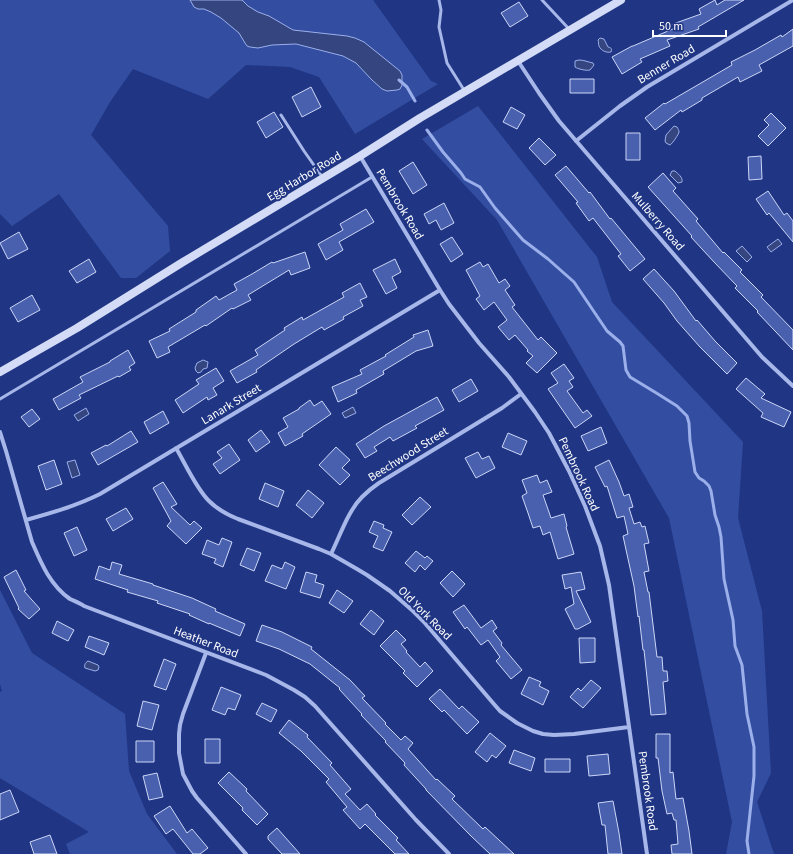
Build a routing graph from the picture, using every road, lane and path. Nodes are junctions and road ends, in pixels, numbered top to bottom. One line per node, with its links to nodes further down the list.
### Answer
1 (439, 0): 7 (lane)
2 (542, 0): 5 (lane)
3 (793, 0): 9 (street, Benner Road)
4 (618, 1): 5 (main road, Egg Harbor Road)
5 (570, 30): 6 (main road, Egg Harbor Road)
6 (518, 61): 7 (main road, Egg Harbor Road); 9 (street, Mulberry Road)
7 (465, 92): 10 (main road, Egg Harbor Road)
8 (281, 115): 12 (lane)
9 (576, 141): 15 (street, Mulberry Road)
10 (360, 156): 11 (street, Pembrook Road); 12 (main road, Egg Harbor Road)
11 (372, 177): 13 (street, Pembrook Road); 17 (lane)
12 (323, 178): 14 (main road, Egg Harbor Road)
13 (440, 290): 16 (street, Pembrook Road); 19 (street, Lanark Street)
14 (0, 372)
15 (793, 386)
16 (521, 394): 21 (street, Beechwood Street); 23 (street, Pembrook Road)
17 (0, 399)
18 (0, 432): 20 (street, Heather Road)
19 (176, 448): 20 (street, Lanark Street); 21 (street, Old York Road)
20 (26, 520): 22 (street, Heather Road)
21 (331, 554): 23 (street, Old York Road)
22 (206, 653): 24 (street); 25 (street, Heather Road)
23 (629, 727): 26 (street, Pembrook Road)
24 (246, 854)
25 (449, 854)
26 (647, 854)

